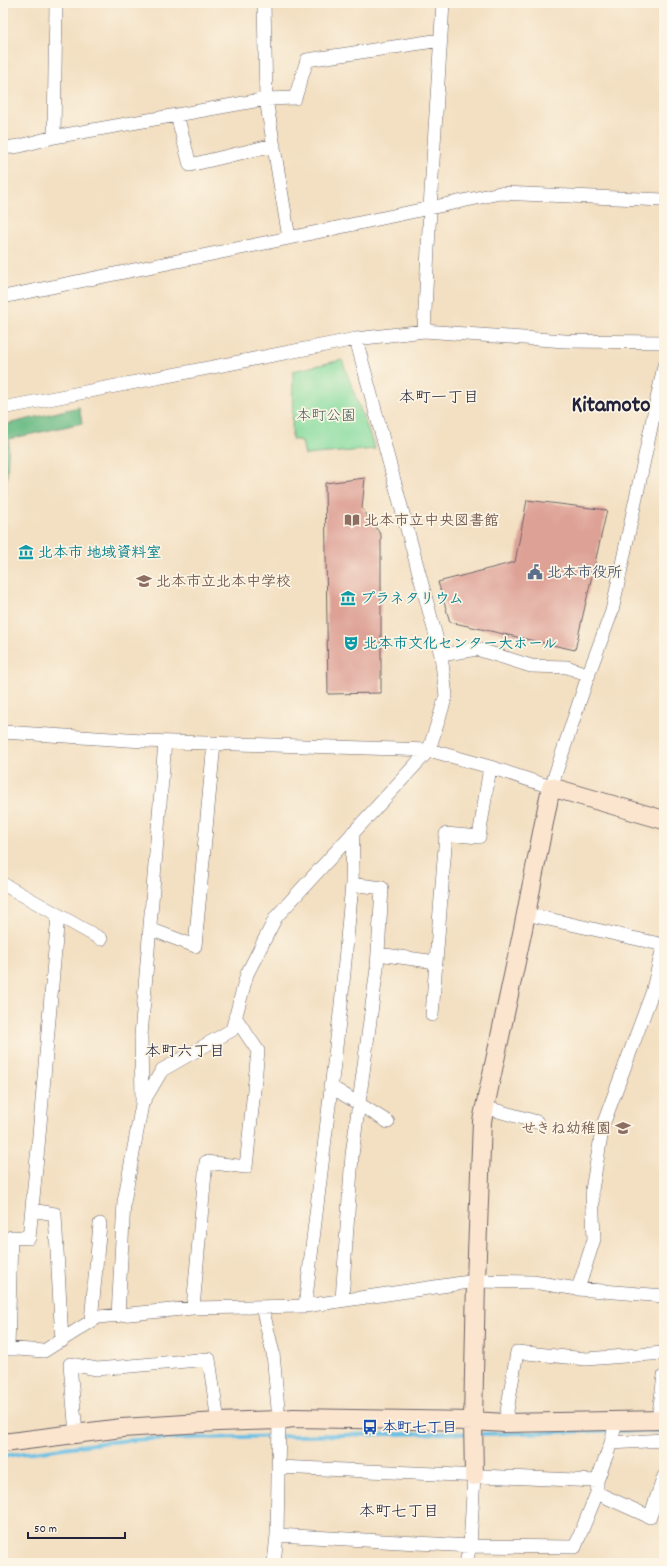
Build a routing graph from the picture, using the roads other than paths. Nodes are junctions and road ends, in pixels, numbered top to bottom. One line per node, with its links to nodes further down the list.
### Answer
1 (56, 3): 7 (street)
2 (264, 3): 5 (street)
3 (443, 3): 4 (street)
4 (441, 40): 5 (street); 11 (street)
5 (266, 99): 6 (street); 8 (street)
6 (177, 115): 7 (street); 8 (street)
7 (54, 136): 9 (street)
8 (274, 145): 12 (street)
9 (3, 148)
10 (664, 200): 11 (street)
11 (430, 208): 12 (street); 14 (street)
12 (289, 238): 13 (street)
13 (3, 297)
14 (424, 331): 15 (street); 16 (street)
15 (356, 339): 18 (street); 19 (street)
16 (664, 342)
17 (664, 366): 20 (street)
18 (3, 408)
19 (441, 655): 20 (street); 24 (street)
20 (589, 676): 26 (street)
21 (3, 732): 22 (street)
22 (164, 742): 23 (street); 33 (street)
23 (214, 743): 24 (street); 33 (street)
24 (429, 750): 25 (street); 28 (street)
25 (490, 767): 26 (street); 37 (street)
26 (551, 786): 27 (street); 31 (street)
27 (664, 820)
28 (352, 832): 30 (street); 39 (street)
29 (3, 884): 32 (street)
30 (352, 884): 36 (street); 40 (street)
31 (526, 914): 35 (street); 43 (street)
32 (58, 915): 34 (street); 46 (street)
33 (150, 929): 41 (street)
34 (101, 939)
35 (664, 944): 49 (street)
36 (378, 954): 37 (street); 42 (street)
37 (436, 962): 38 (street)
38 (432, 1014)
39 (235, 1018): 41 (street); 54 (street)
40 (330, 1086): 42 (street); 52 (street)
41 (142, 1104): 55 (street)
42 (360, 1104): 44 (street); 51 (street)
43 (484, 1108): 45 (street); 48 (street)
44 (388, 1122)
45 (537, 1122)
46 (32, 1210): 57 (street); 58 (street)
47 (100, 1224): 56 (street)
48 (476, 1281): 49 (street); 51 (street); 63 (street)
49 (578, 1289): 50 (street)
50 (664, 1296)
51 (342, 1300): 52 (street)
52 (305, 1306): 53 (street)
53 (262, 1307): 54 (street); 61 (street)
54 (193, 1308): 55 (street)
55 (118, 1316): 56 (street)
56 (92, 1322): 57 (street)
57 (62, 1341): 58 (street)
58 (6, 1349)
59 (664, 1353): 66 (street)
60 (664, 1376): 62 (street)
61 (279, 1420): 63 (street); 65 (street); 71 (street)
62 (661, 1420): 64 (street)
63 (473, 1421): 66 (street); 72 (street)
64 (616, 1421): 66 (street); 70 (street)
65 (218, 1422): 67 (street); 67 (street)
66 (505, 1423)
67 (76, 1434): 69 (street)
68 (664, 1440): 70 (street)
69 (3, 1443)
70 (611, 1443): 74 (street)
71 (278, 1467): 72 (street); 75 (street)
72 (474, 1476): 74 (street); 76 (street)
73 (664, 1476): 74 (street)
74 (597, 1487): 76 (street)
75 (277, 1535): 76 (street); 77 (street)
76 (470, 1546): 78 (street)
77 (274, 1563)
78 (466, 1563)

